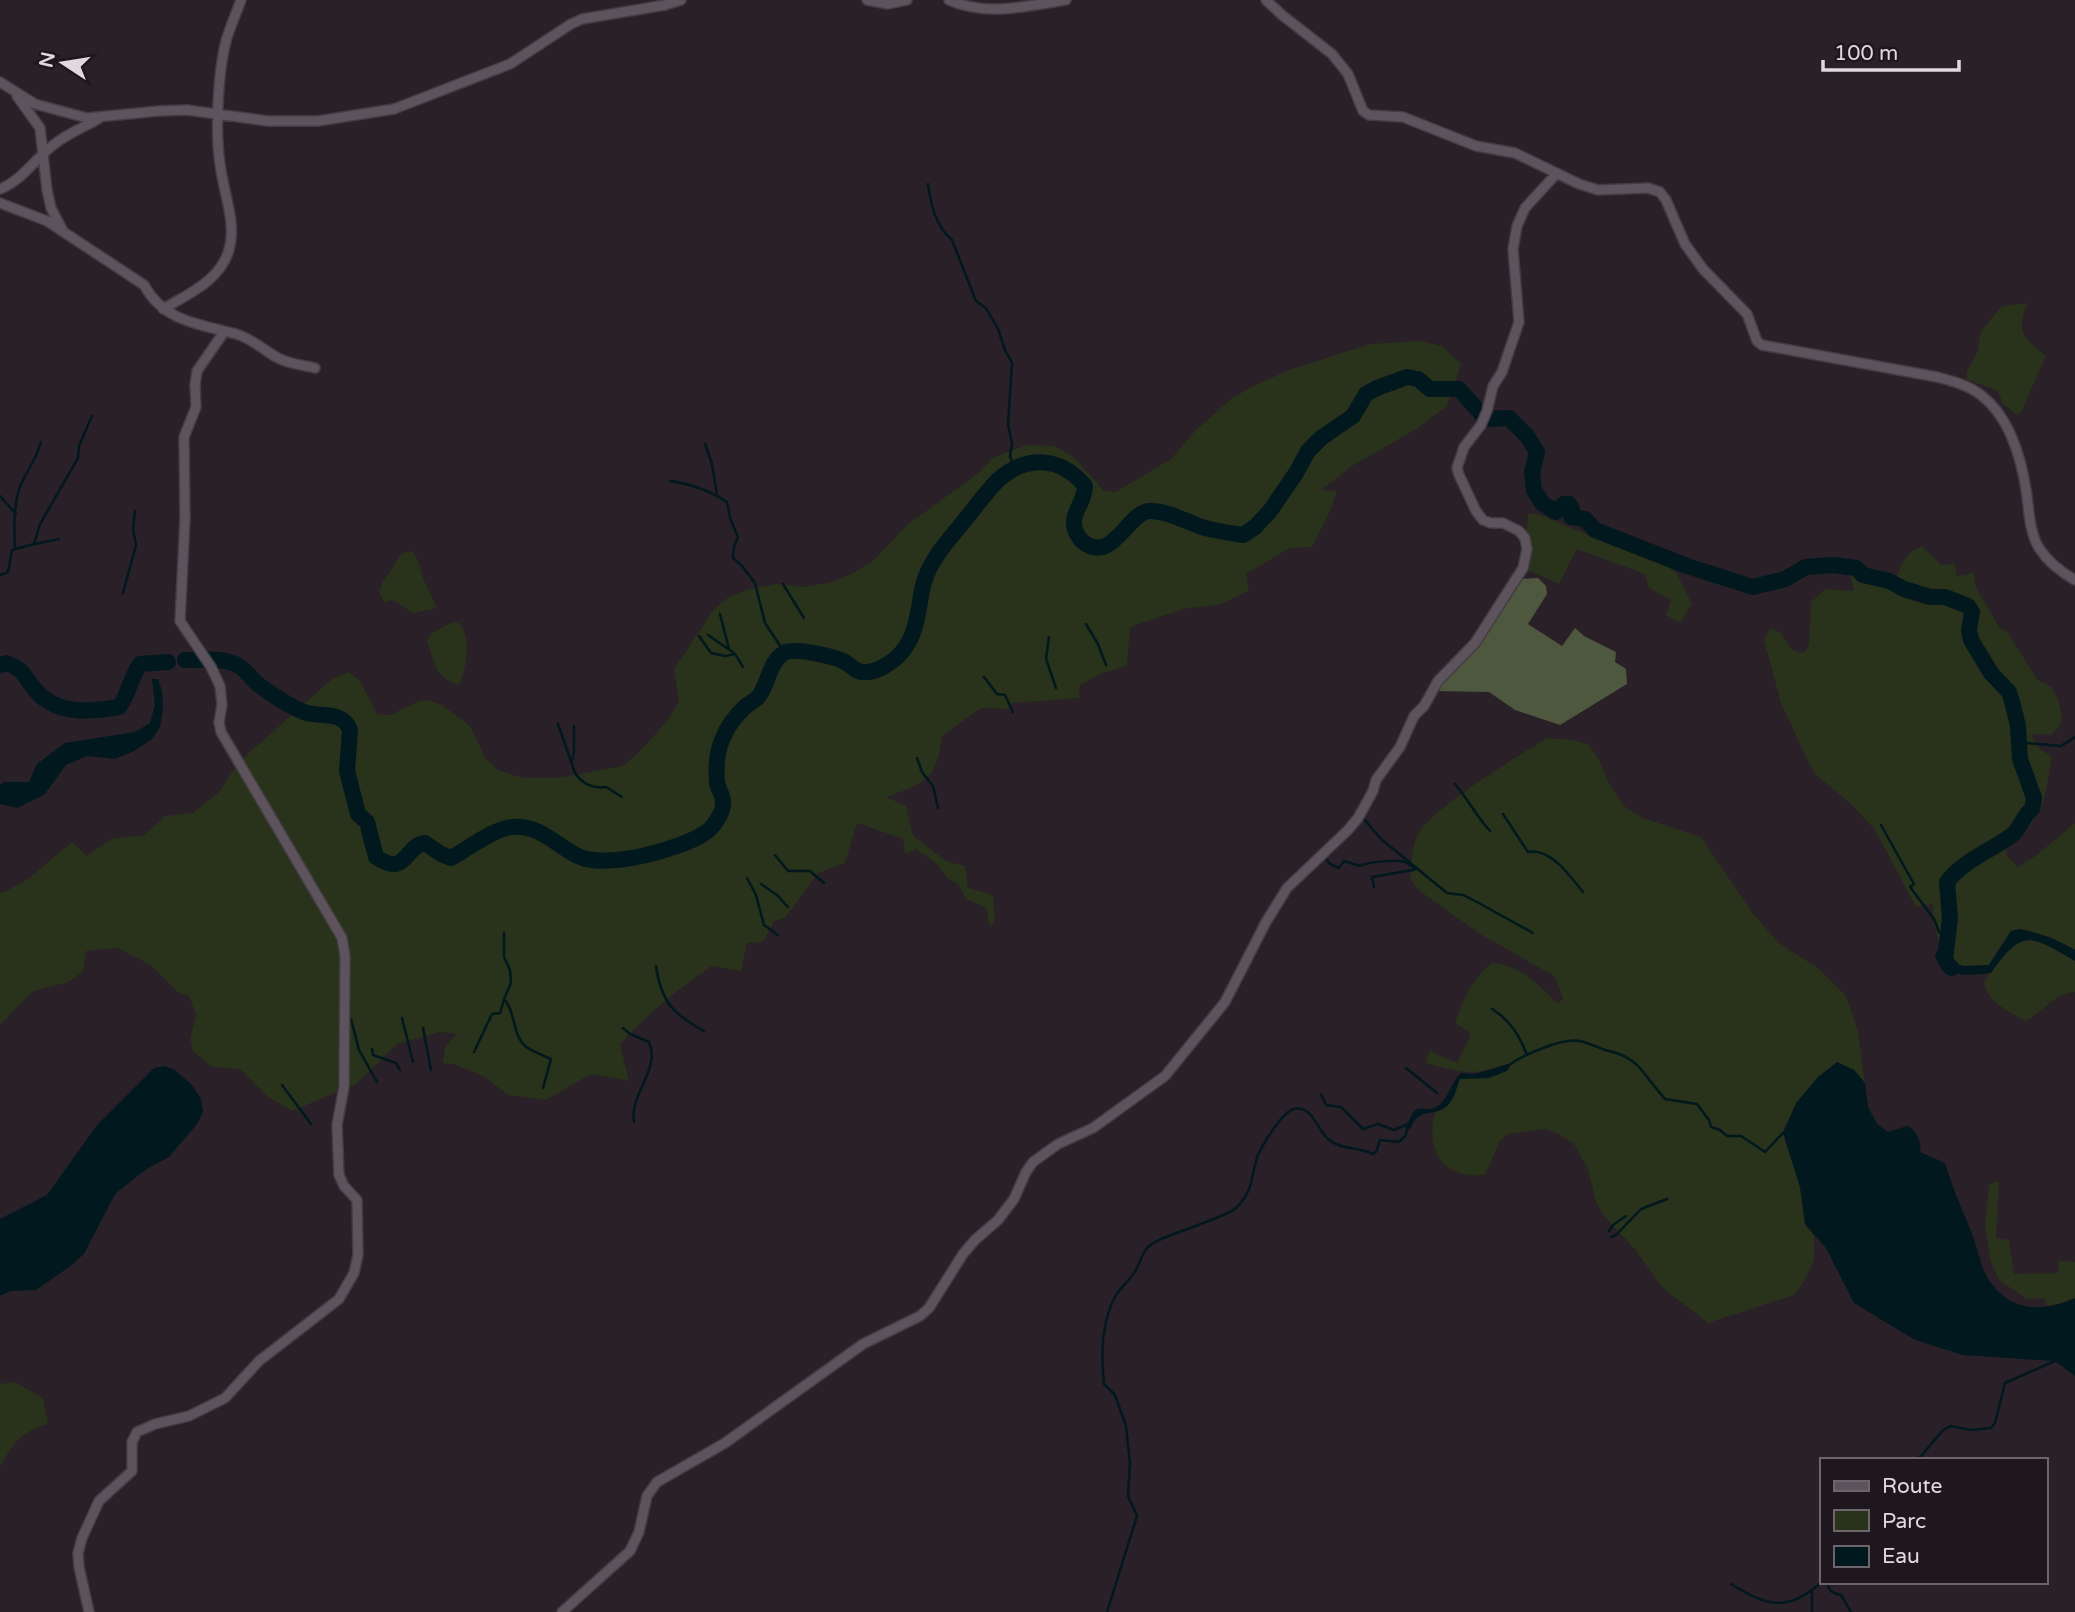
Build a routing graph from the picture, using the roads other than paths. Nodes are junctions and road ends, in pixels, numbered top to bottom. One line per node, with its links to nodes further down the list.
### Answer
1 (241, 0): 10 (street)
2 (681, 0): 10 (street)
3 (867, 0): 4 (street)
4 (907, 0)
5 (949, 0): 6 (street)
6 (1066, 0)
7 (1266, 0): 13 (street)
8 (0, 82): 9 (street)
9 (14, 92): 11 (street); 12 (street)
10 (219, 115): 11 (street); 17 (street)
11 (102, 117): 12 (street)
12 (43, 154): 14 (street); 16 (street)
13 (1557, 173): 20 (street); 22 (street)
14 (0, 189)
15 (0, 203): 16 (street)
16 (65, 233): 17 (street)
17 (163, 309): 18 (street)
18 (224, 332): 19 (street); 21 (street)
19 (315, 368)
20 (2075, 580)
21 (89, 1612)
22 (562, 1612)

